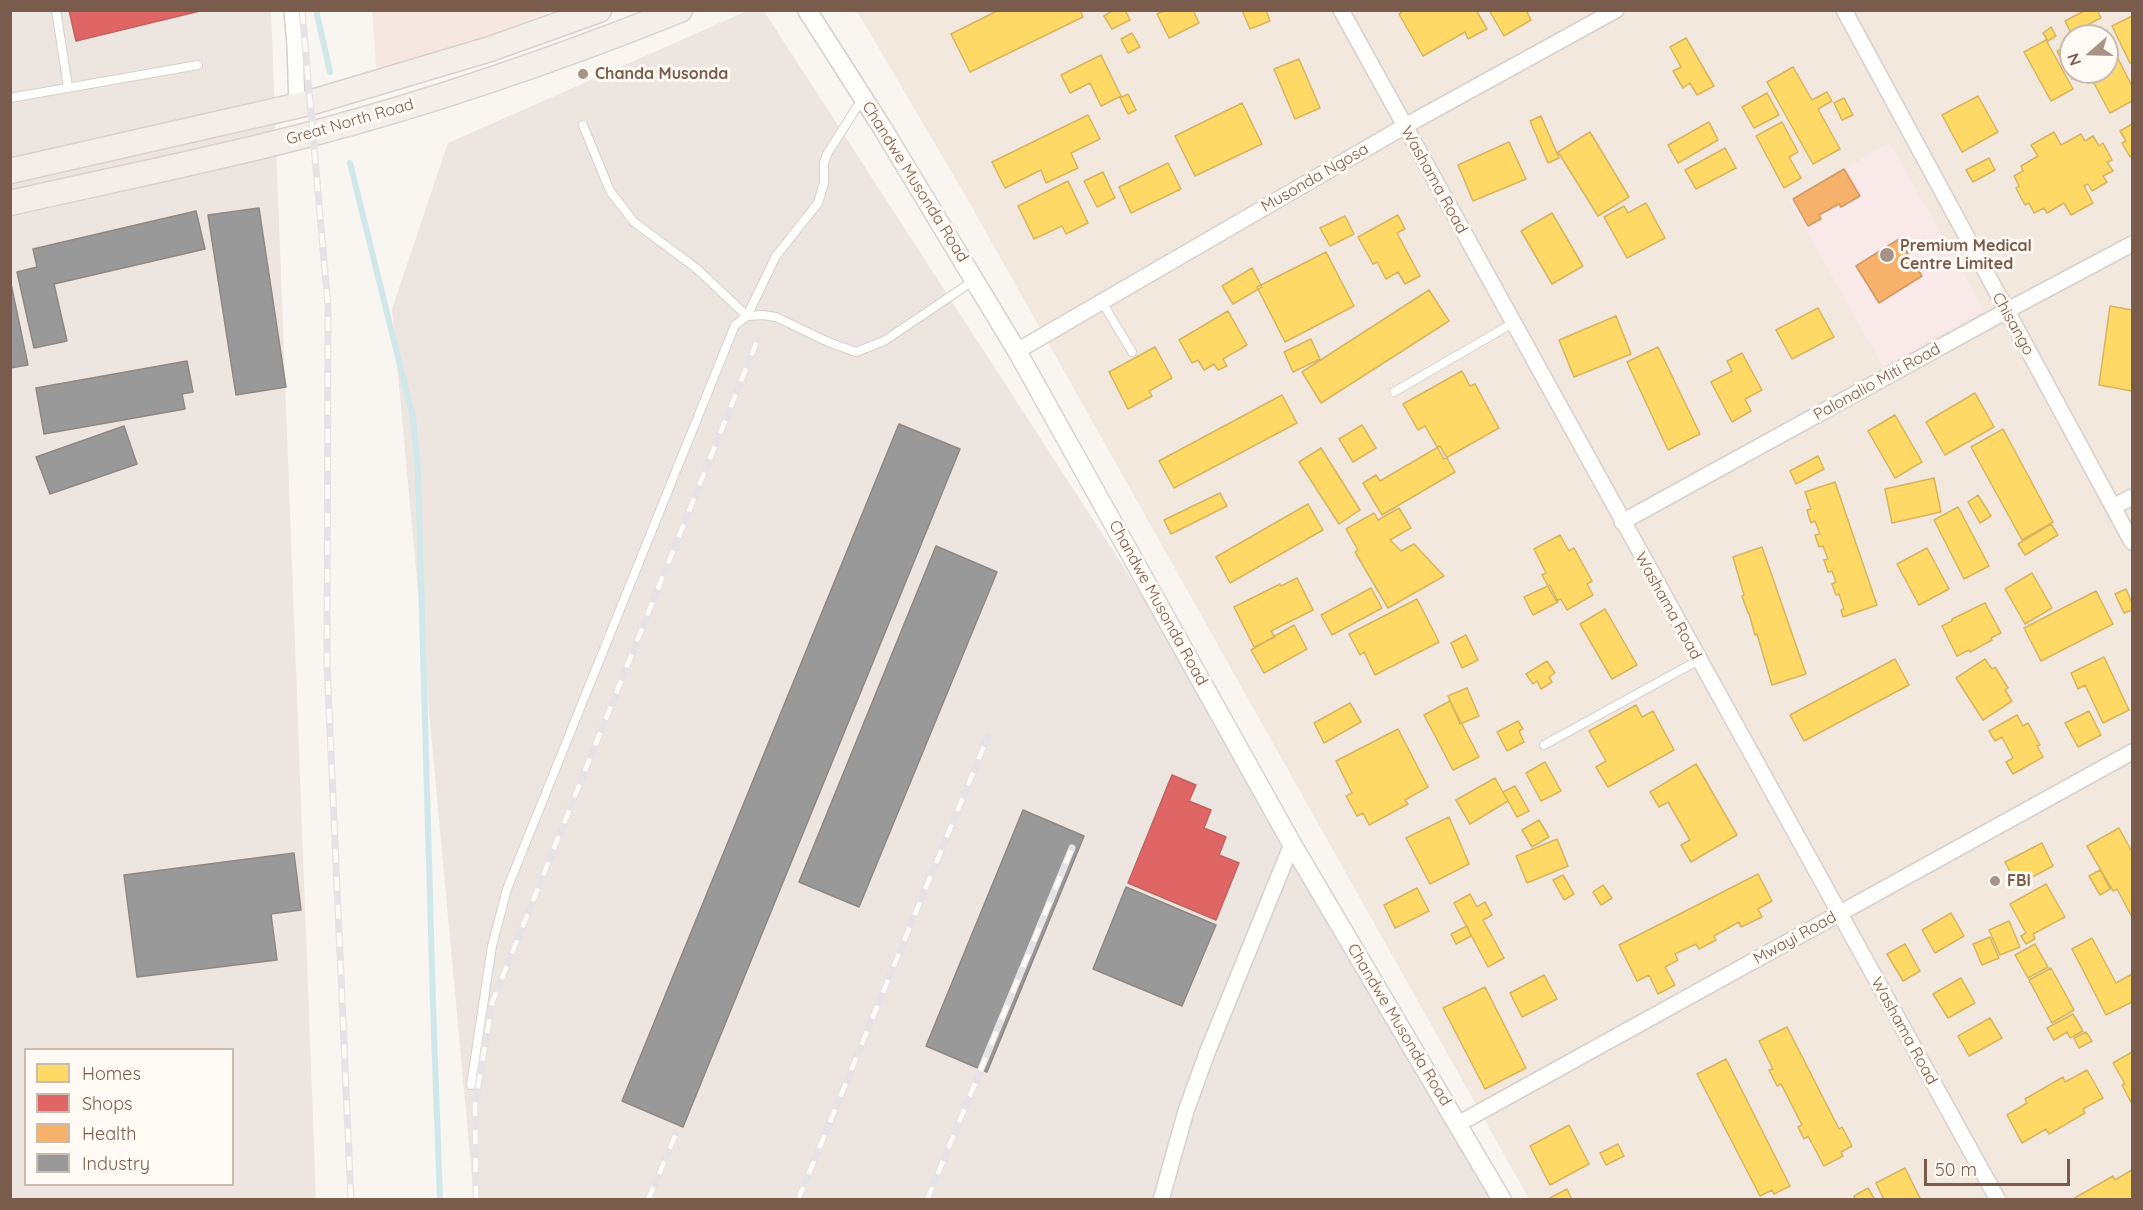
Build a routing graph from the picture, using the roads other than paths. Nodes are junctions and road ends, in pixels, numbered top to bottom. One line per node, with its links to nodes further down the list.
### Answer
1 (56, 10): 10 (lane)
2 (292, 10): 13 (street)
3 (599, 10): 13 (main road, Great North Road)
4 (680, 10): 17 (main road, Great North Road)
5 (807, 10): 12 (street, Chandwe Musonda Road)
6 (1341, 10): 15 (street, Washama Road)
7 (1616, 10): 15 (street, Musonda Ngosa)
8 (1844, 10): 21 (street, Chisango)
9 (198, 65): 10 (lane)
10 (68, 87): 11 (lane)
11 (10, 98)
12 (863, 98): 19 (street, Chandwe Musonda Road); 22 (lane)
13 (297, 106): 16 (main road, Great North Road)
14 (583, 125): 22 (lane)
15 (1405, 126): 20 (street, Musonda Ngosa); 23 (street, Washama Road)
16 (10, 171)
17 (10, 203)
18 (2133, 244): 21 (street, Palonalio Miti Road)
19 (975, 280): 22 (lane); 24 (street, Chandwe Musonda Road)
20 (1102, 302): 24 (street, Musonda Ngosa); 25 (lane)
21 (2006, 311): 28 (street, Chisango); 29 (street, Palonalio Miti Road)
22 (747, 316): 36 (lane)
23 (1513, 323): 26 (lane); 29 (street, Washama Road)
24 (1017, 351): 34 (street, Chandwe Musonda Road)
25 (1132, 352)
26 (1394, 392)
27 (2133, 496): 28 (street)
28 (2113, 507): 30 (street, Chisango)
29 (1622, 522): 31 (street, Washama Road)
30 (2133, 542)
31 (1699, 660): 32 (lane); 35 (street, Washama Road)
32 (1544, 745)
33 (2133, 752): 35 (street, Mwayi Road)
34 (1292, 844): 37 (street, Chandwe Musonda Road); 38 (street)
35 (1839, 914): 37 (street, Mwayi Road); 40 (street, Washama Road)
36 (471, 1085)
37 (1458, 1124): 39 (street, Chandwe Musonda Road)
38 (1161, 1200)
39 (1502, 1200)
40 (1998, 1200)

